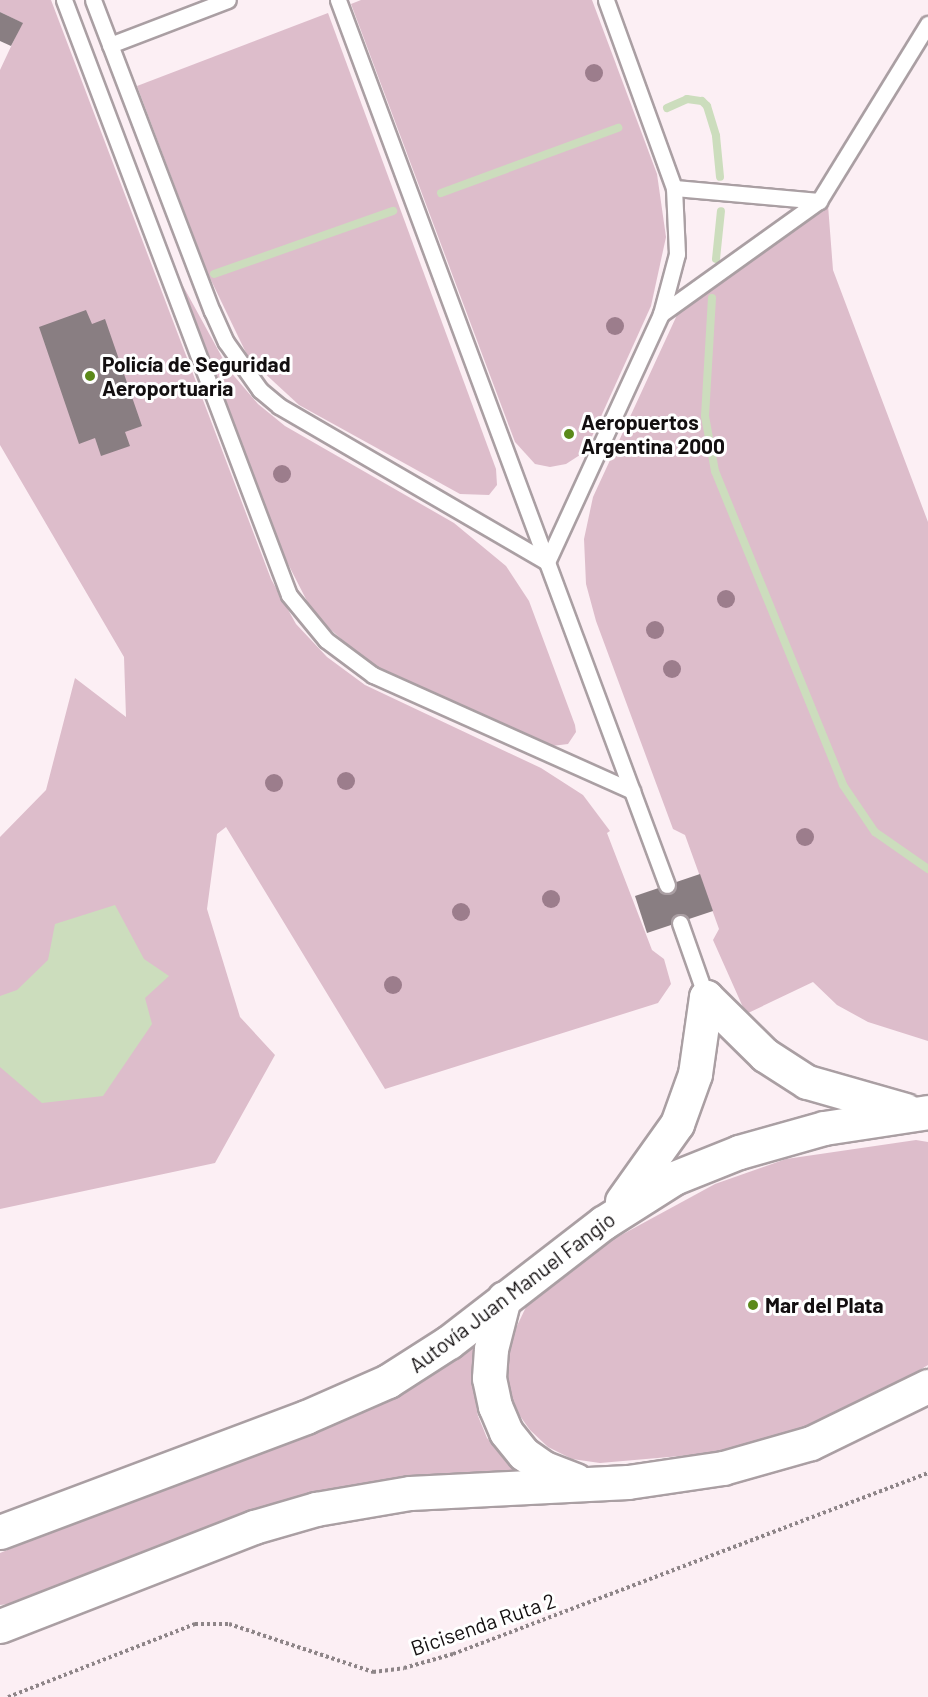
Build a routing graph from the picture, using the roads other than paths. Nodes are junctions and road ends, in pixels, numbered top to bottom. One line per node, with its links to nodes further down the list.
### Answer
1 (64, 0): 12 (lane)
2 (93, 0): 7 (lane)
3 (228, 0): 7 (lane)
4 (338, 0): 11 (lane)
5 (606, 0): 8 (lane)
6 (928, 24): 9 (lane)
7 (110, 45): 11 (lane)
8 (674, 188): 9 (lane); 10 (lane)
9 (819, 201): 10 (lane)
10 (661, 314): 11 (lane)
11 (547, 562): 12 (lane)
12 (632, 791): 13 (lane)
13 (667, 885)
14 (680, 922): 15 (lane)
15 (706, 997): 16 (highway); 17 (highway)
16 (923, 1113): 17 (highway, Autovía Juan Manuel Fangio)
17 (603, 1223): 18 (highway, Autovía Juan Manuel Fangio)
18 (504, 1298): 20 (highway); 21 (highway, Autovía Juan Manuel Fangio)
19 (928, 1386): 20 (highway)
20 (588, 1484): 22 (highway)
21 (0, 1532)
22 (0, 1626)

